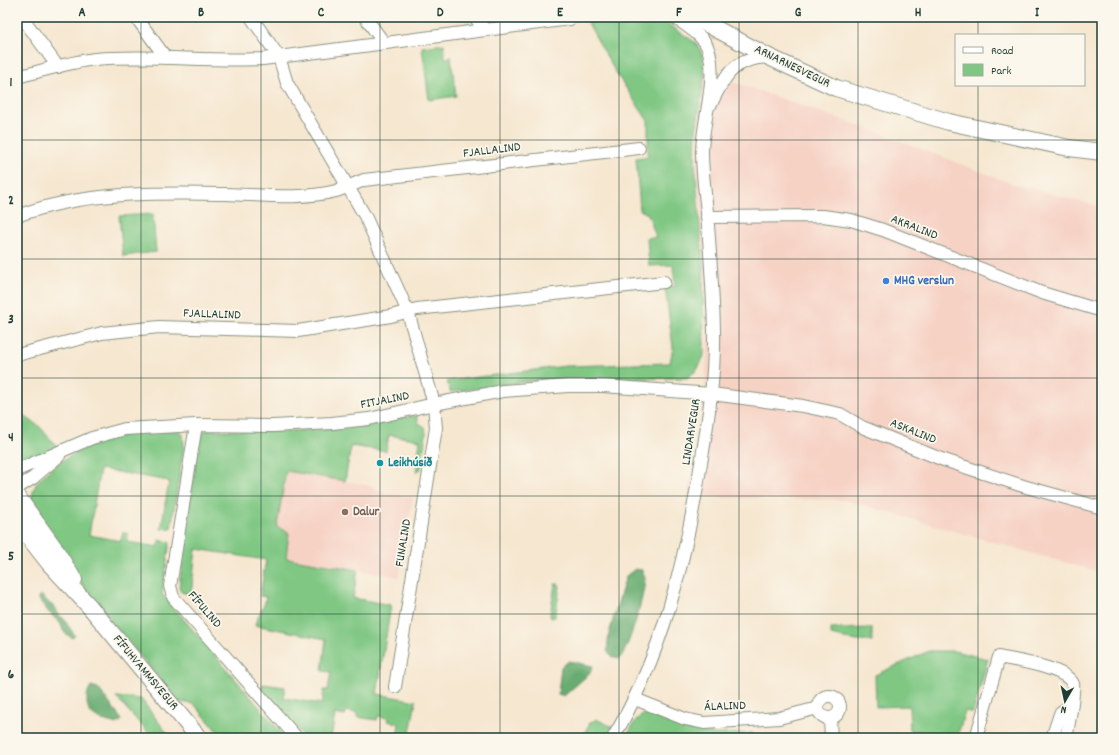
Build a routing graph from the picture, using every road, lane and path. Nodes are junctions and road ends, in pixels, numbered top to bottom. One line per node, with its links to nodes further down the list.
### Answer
1 (22, 17): 15 (street)
2 (136, 17): 14 (street)
3 (251, 17): 12 (street)
4 (365, 17): 11 (street)
5 (475, 17): 10 (street)
6 (674, 17): 18 (street, LINDARVEGUR)
7 (694, 17): 13 (main road, ARNARNESVEGUR)
8 (713, 17): 17 (main road, ARNARNESVEGUR)
9 (570, 19): 10 (street)
10 (484, 30): 11 (street)
11 (384, 43): 12 (street)
12 (279, 57): 14 (street); 21 (street)
13 (769, 57): 17 (main road, ARNARNESVEGUR); 18 (street, LINDARVEGUR)
14 (166, 58): 15 (street)
15 (58, 67): 16 (street)
16 (17, 77)
17 (896, 105): 20 (main road, ARNARNESVEGUR)
18 (705, 116): 23 (street, LINDARVEGUR)
19 (639, 148): 21 (street, FJALLALIND)
20 (1102, 152)
21 (348, 186): 22 (street, FJALLALIND); 26 (street)
22 (17, 216)
23 (707, 217): 25 (street, AKRALIND); 28 (street, LINDARVEGUR)
24 (664, 282): 26 (street, FJALLALIND)
25 (1102, 311)
26 (408, 312): 27 (street, FJALLALIND); 29 (street)
27 (17, 356)
28 (712, 394): 29 (street, FITJALIND); 35 (street, ASKALIND); 39 (street, LINDARVEGUR)
29 (434, 404): 30 (street, FITJALIND); 38 (street, FUNALIND)
30 (196, 425): 31 (street, FITJALIND); 44 (street, FÍFULIND)
31 (66, 449): 32 (street, FITJALIND); 33 (street, FITJALIND)
32 (17, 470)
33 (17, 488)
34 (17, 496): 37 (main road, FÍFUHVAMMSVEGUR)
35 (1102, 508)
36 (17, 522): 37 (main road, FÍFUHVAMMSVEGUR)
37 (90, 607): 43 (main road, FÍFUHVAMMSVEGUR)
38 (395, 687)
39 (635, 699): 41 (street, ÁLALIND); 45 (street, LINDARVEGUR)
40 (1071, 704): 47 (street); 48 (street); 49 (street)
41 (818, 708): 42 (street); 42 (street)
42 (830, 719): 46 (street)
43 (199, 738)
44 (297, 738)
45 (613, 738)
46 (831, 738)
47 (976, 738)
48 (1052, 738)
49 (1066, 738)

